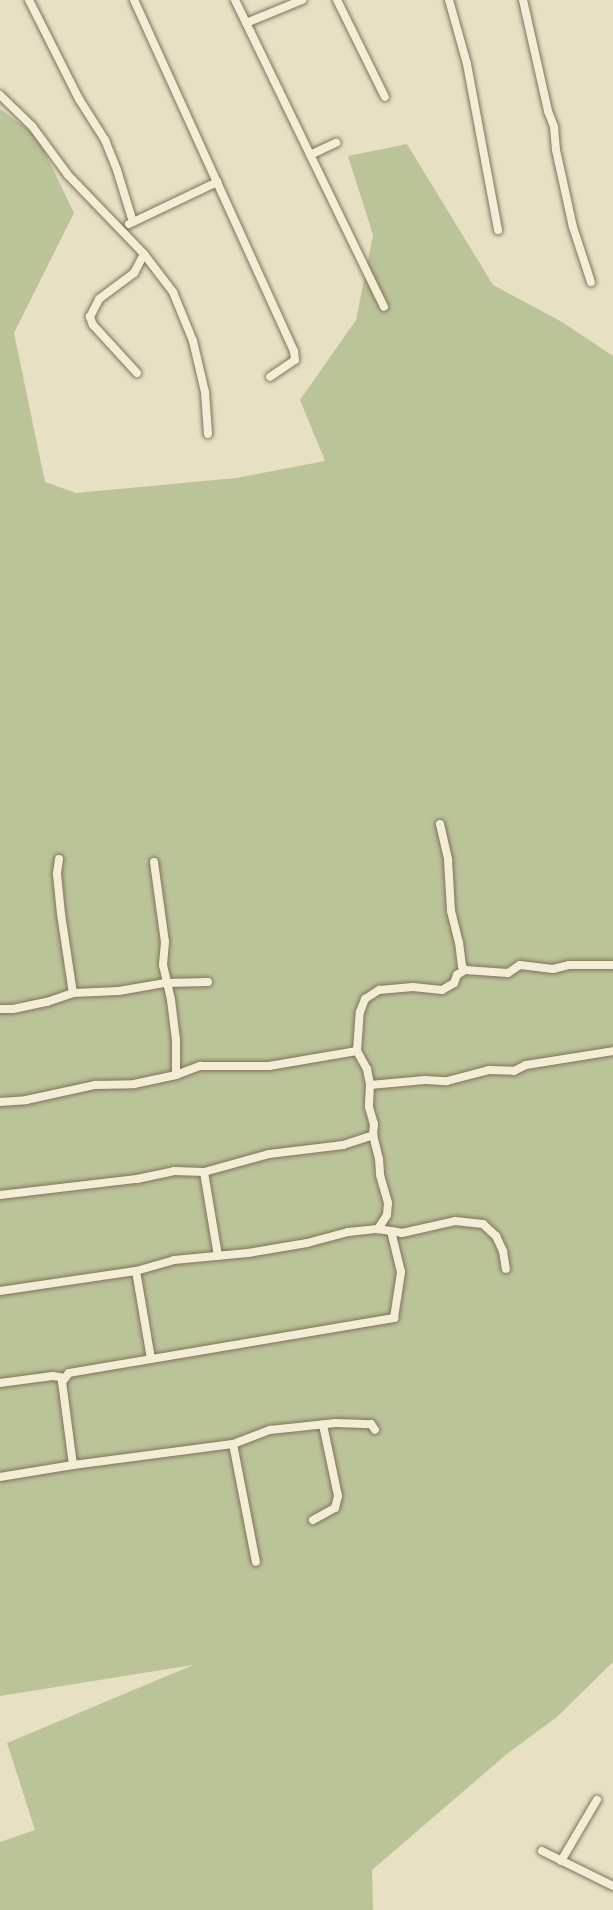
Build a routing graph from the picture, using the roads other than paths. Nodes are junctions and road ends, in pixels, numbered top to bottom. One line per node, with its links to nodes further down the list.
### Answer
1 (29, 0): 14 (street)
2 (134, 0): 13 (street)
3 (235, 0): 8 (street)
4 (302, 0): 8 (street)
5 (337, 0): 10 (street)
6 (449, 0): 16 (street)
7 (523, 0): 18 (street)
8 (246, 23): 12 (street)
9 (0, 94): 15 (street)
10 (385, 98)
11 (336, 143): 12 (street)
12 (310, 155): 19 (street)
13 (217, 182): 14 (street); 21 (street)
14 (133, 222): 15 (street)
15 (120, 227): 17 (street)
16 (498, 230)
17 (144, 254): 20 (street); 22 (street)
18 (591, 282)
19 (384, 307)
20 (137, 373)
21 (270, 377)
22 (208, 434)
23 (440, 824): 27 (street)
24 (59, 859): 30 (street)
25 (154, 862): 29 (street)
26 (613, 965): 27 (street)
27 (465, 970): 32 (street)
28 (208, 982): 29 (street)
29 (165, 983): 30 (street); 34 (street)
30 (73, 993): 31 (street)
31 (0, 1009)
32 (357, 1051): 34 (street); 35 (street)
33 (613, 1051): 35 (street)
34 (176, 1075): 36 (street)
35 (370, 1085): 37 (street)
36 (0, 1102)
37 (373, 1135): 38 (street); 40 (street)
38 (204, 1172): 39 (street); 42 (street)
39 (0, 1195)
40 (378, 1229): 41 (street); 42 (street)
41 (392, 1231): 43 (street); 46 (street)
42 (218, 1256): 44 (street)
43 (506, 1269)
44 (136, 1271): 45 (street); 46 (street)
45 (0, 1291)
46 (151, 1359): 47 (street)
47 (65, 1378): 48 (street); 52 (street)
48 (0, 1383)
49 (323, 1425): 50 (street); 51 (street); 54 (street)
50 (375, 1430)
51 (233, 1444): 52 (street); 55 (street)
52 (73, 1465): 53 (street)
53 (0, 1477)
54 (313, 1520)
55 (256, 1562)
56 (597, 1800): 58 (street)
57 (542, 1851): 58 (street)
58 (561, 1861): 59 (street)
59 (613, 1886)

